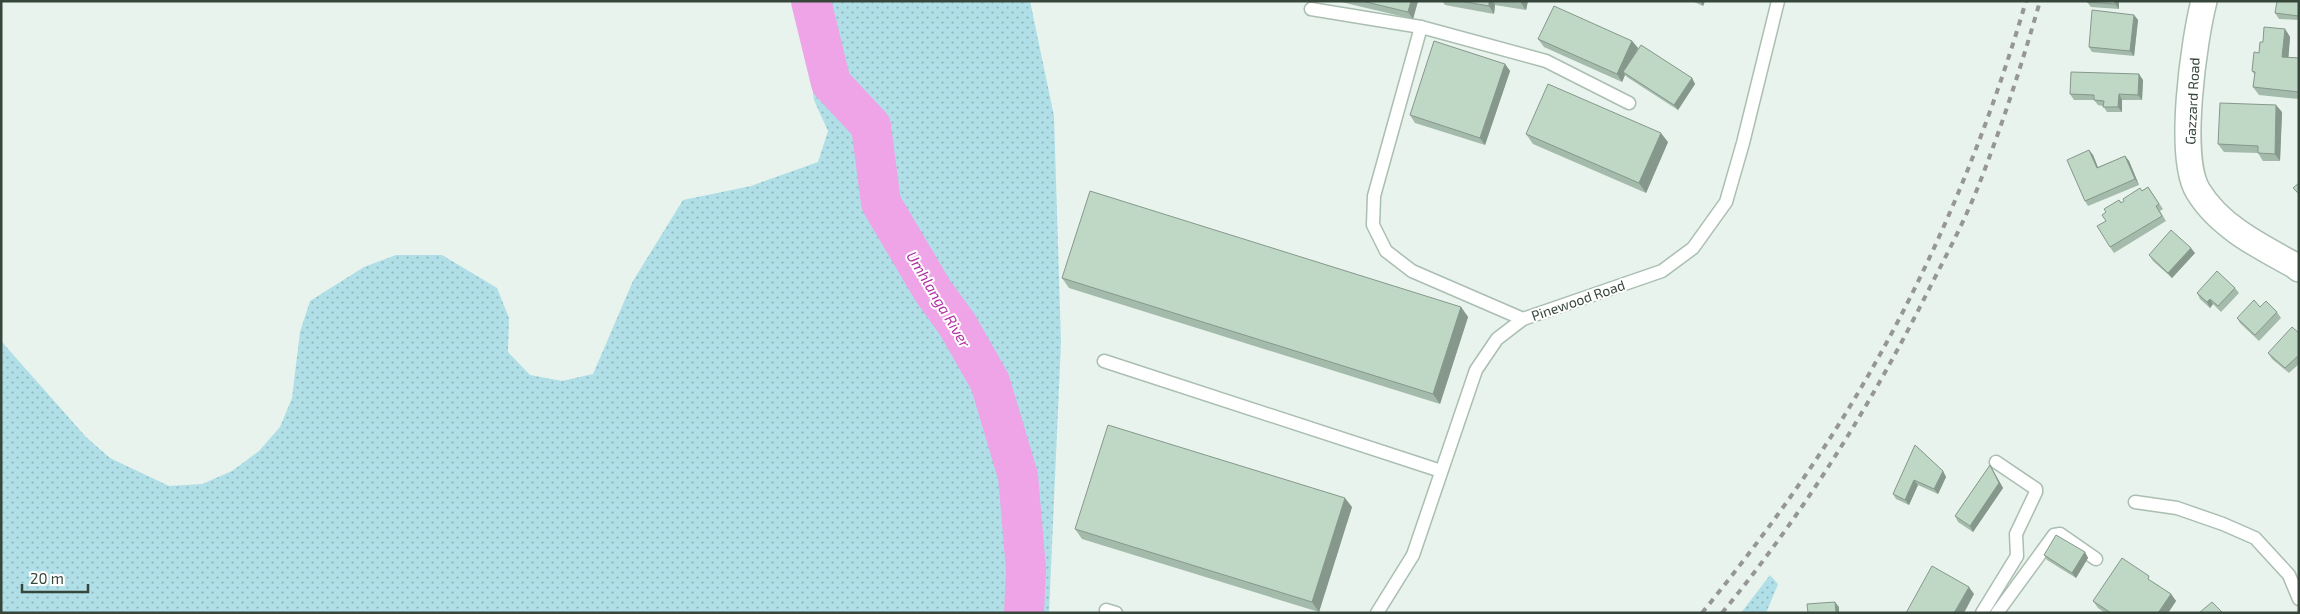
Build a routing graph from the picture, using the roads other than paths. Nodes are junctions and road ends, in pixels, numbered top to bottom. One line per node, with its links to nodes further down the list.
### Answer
1 (1778, 1): 7 (lane, Pinewood Road)
2 (2204, 1): 6 (street, Gazzard Road)
3 (1311, 9): 4 (lane)
4 (1421, 27): 5 (lane); 7 (lane)
5 (1629, 102)
6 (2299, 269)
7 (1523, 319): 10 (lane, Pinewood Road)
8 (1104, 361): 10 (lane)
9 (1996, 462): 15 (lane)
10 (1441, 471): 14 (lane, Pinewood Road)
11 (2135, 502): 13 (lane)
12 (2096, 559): 16 (lane)
13 (2299, 599)
14 (1377, 613)
15 (1982, 613)
16 (1998, 613)

